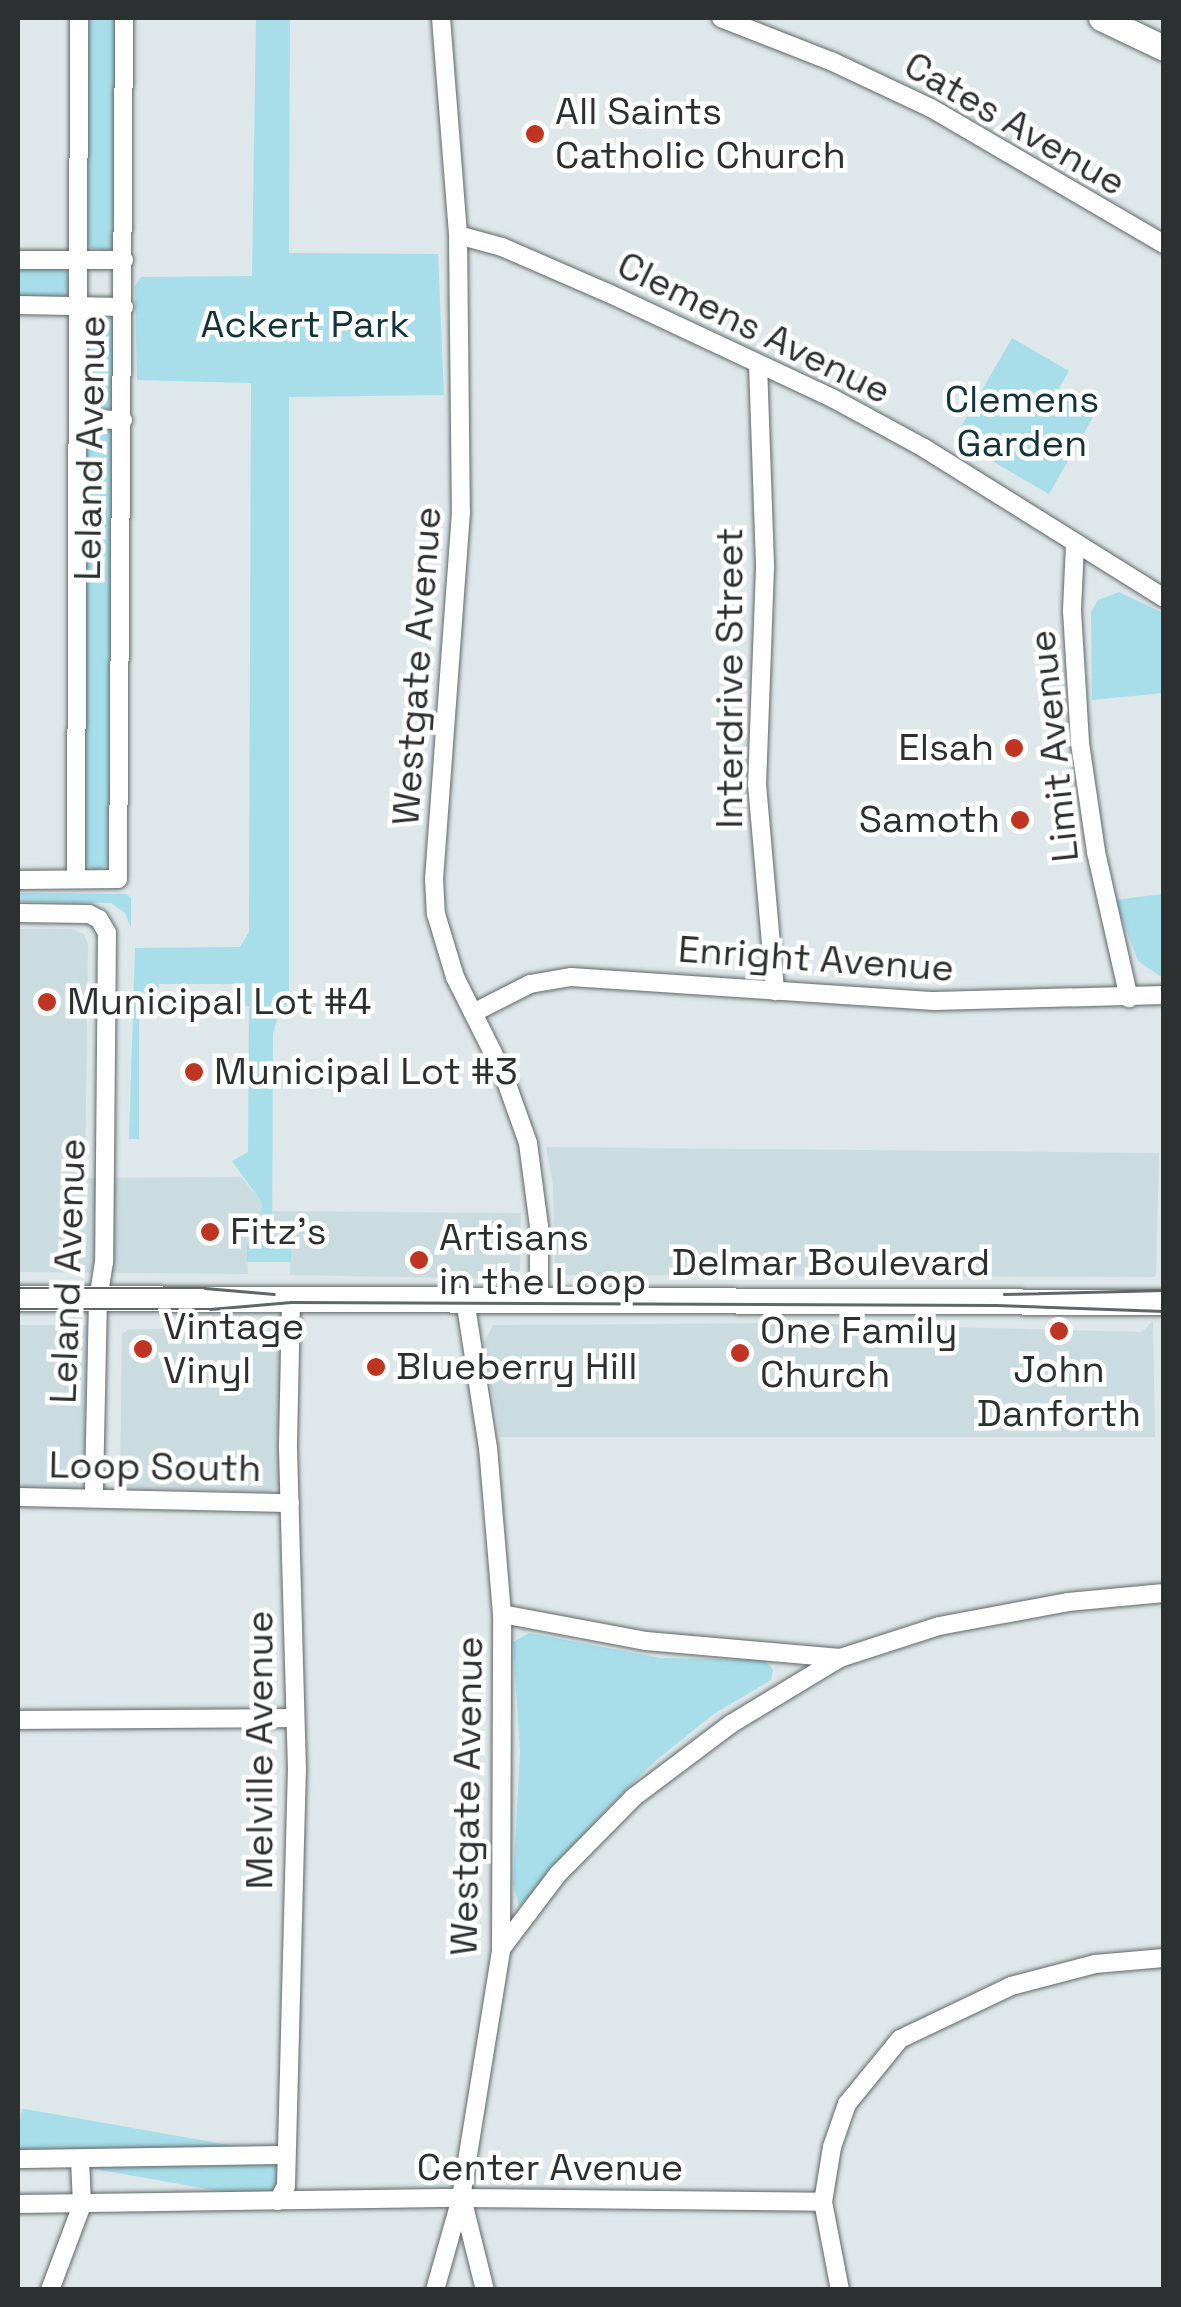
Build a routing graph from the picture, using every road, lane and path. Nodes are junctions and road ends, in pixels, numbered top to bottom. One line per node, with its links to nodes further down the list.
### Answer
1 (80, 18): 10 (street, Leland Avenue)
2 (124, 18): 11 (street, Leland Avenue)
3 (441, 18): 7 (street, Westgate Avenue)
4 (721, 18): 8 (street, Cates Avenue)
5 (1101, 18): 6 (main road)
6 (1164, 48)
7 (458, 235): 15 (street, Clemens Avenue); 26 (street, Westgate Avenue)
8 (1164, 244)
9 (18, 260): 10 (street)
10 (79, 260): 11 (street); 13 (street, Leland Avenue)
11 (124, 260): 14 (street, Leland Avenue)
12 (18, 306): 13 (street)
13 (78, 306): 14 (street); 16 (street, Leland Avenue)
14 (124, 307): 17 (street, Leland Avenue)
15 (758, 364): 18 (street, Clemens Avenue); 23 (street, Interdrive Street)
16 (78, 419): 17 (street); 20 (street, Leland Avenue)
17 (123, 420): 20 (street, Leland Avenue)
18 (1075, 544): 19 (street, Clemens Avenue); 25 (street, Limit Avenue)
19 (1164, 598)
20 (76, 879): 21 (street)
21 (18, 880)
22 (18, 913): 28 (street, Leland Avenue)
23 (775, 992): 25 (street, Enright Avenue); 26 (street, Enright Avenue)
24 (1164, 995): 25 (street, Enright Avenue)
25 (1129, 998)
26 (473, 1013): 31 (street, Westgate Avenue)
27 (18, 1298): 28 (main road, Delmar Boulevard)
28 (98, 1298): 29 (main road, Delmar Boulevard); 34 (street, Leland Avenue)
29 (291, 1298): 30 (main road, Delmar Boulevard); 35 (street, Melville Avenue)
30 (465, 1299): 31 (main road, Delmar Boulevard); 37 (street, Westgate Avenue)
31 (538, 1300): 32 (main road, Delmar Boulevard)
32 (1164, 1302)
33 (18, 1497): 34 (street, Loop South)
34 (94, 1497): 35 (street, Loop South)
35 (290, 1503): 39 (street, Melville Avenue)
36 (1164, 1592): 38 (street)
37 (502, 1614): 38 (street); 41 (street, Westgate Avenue)
38 (840, 1658): 41 (street)
39 (295, 1718): 40 (street); 43 (street, Melville Avenue)
40 (18, 1720)
41 (500, 1950): 46 (street, Westgate Avenue)
42 (1164, 1958): 48 (street)
43 (286, 2156): 45 (street); 47 (street, Melville Avenue)
44 (18, 2159): 45 (street)
45 (80, 2160): 50 (street)
46 (462, 2198): 47 (street, Center Avenue); 48 (street, Center Avenue); 52 (street, Westgate Avenue); 53 (street)
47 (278, 2200): 50 (street, Center Avenue)
48 (823, 2202): 54 (street)
49 (18, 2204): 50 (street, Center Avenue)
50 (82, 2205): 51 (street)
51 (50, 2290)
52 (434, 2290)
53 (485, 2290)
54 (840, 2290)

